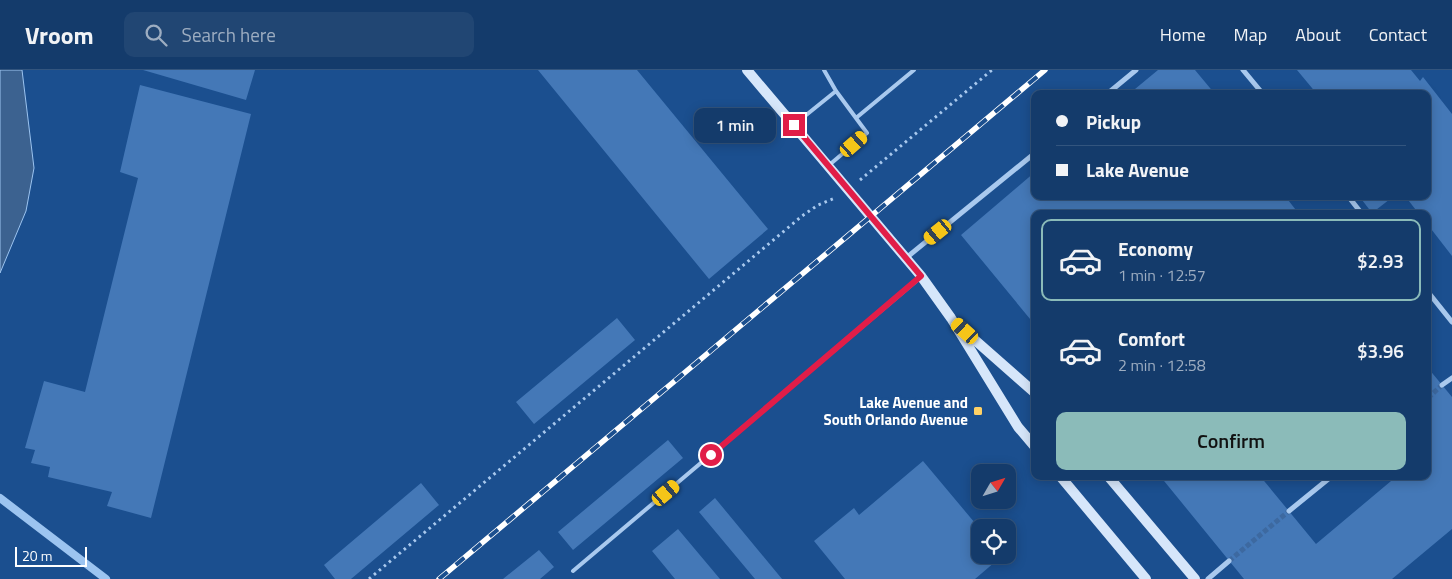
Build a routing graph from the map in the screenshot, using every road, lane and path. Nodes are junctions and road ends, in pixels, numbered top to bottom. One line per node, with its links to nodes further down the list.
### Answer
1 (747, 70): 11 (main road)
2 (824, 70): 9 (lane)
3 (914, 70): 10 (lane)
4 (992, 70): 14 (path)
5 (1136, 70): 7 (street)
6 (1243, 70): 8 (street)
7 (1112, 90)
8 (1259, 90)
9 (836, 91): 10 (lane); 11 (lane)
10 (856, 118): 13 (lane)
11 (794, 125): 13 (main road)
12 (1031, 156): 17 (street)
13 (828, 166): 14 (main road)
14 (848, 190): 17 (main road); 32 (path)
15 (1351, 200): 16 (street)
16 (1359, 210)
17 (906, 258): 18 (main road)
18 (921, 276): 20 (main road); 31 (lane)
19 (1431, 296): 21 (street)
20 (951, 318): 24 (main road); 25 (main road)
21 (1452, 322)
22 (1452, 378): 23 (street)
23 (1442, 385)
24 (1031, 389)
25 (1031, 442)
26 (1063, 480): 33 (main road)
27 (1111, 480): 34 (main road)
28 (1327, 480): 29 (street)
29 (1289, 511)
30 (1229, 561): 35 (street)
31 (573, 571)
32 (368, 579)
33 (1146, 579)
34 (1195, 579)
35 (1208, 579)

